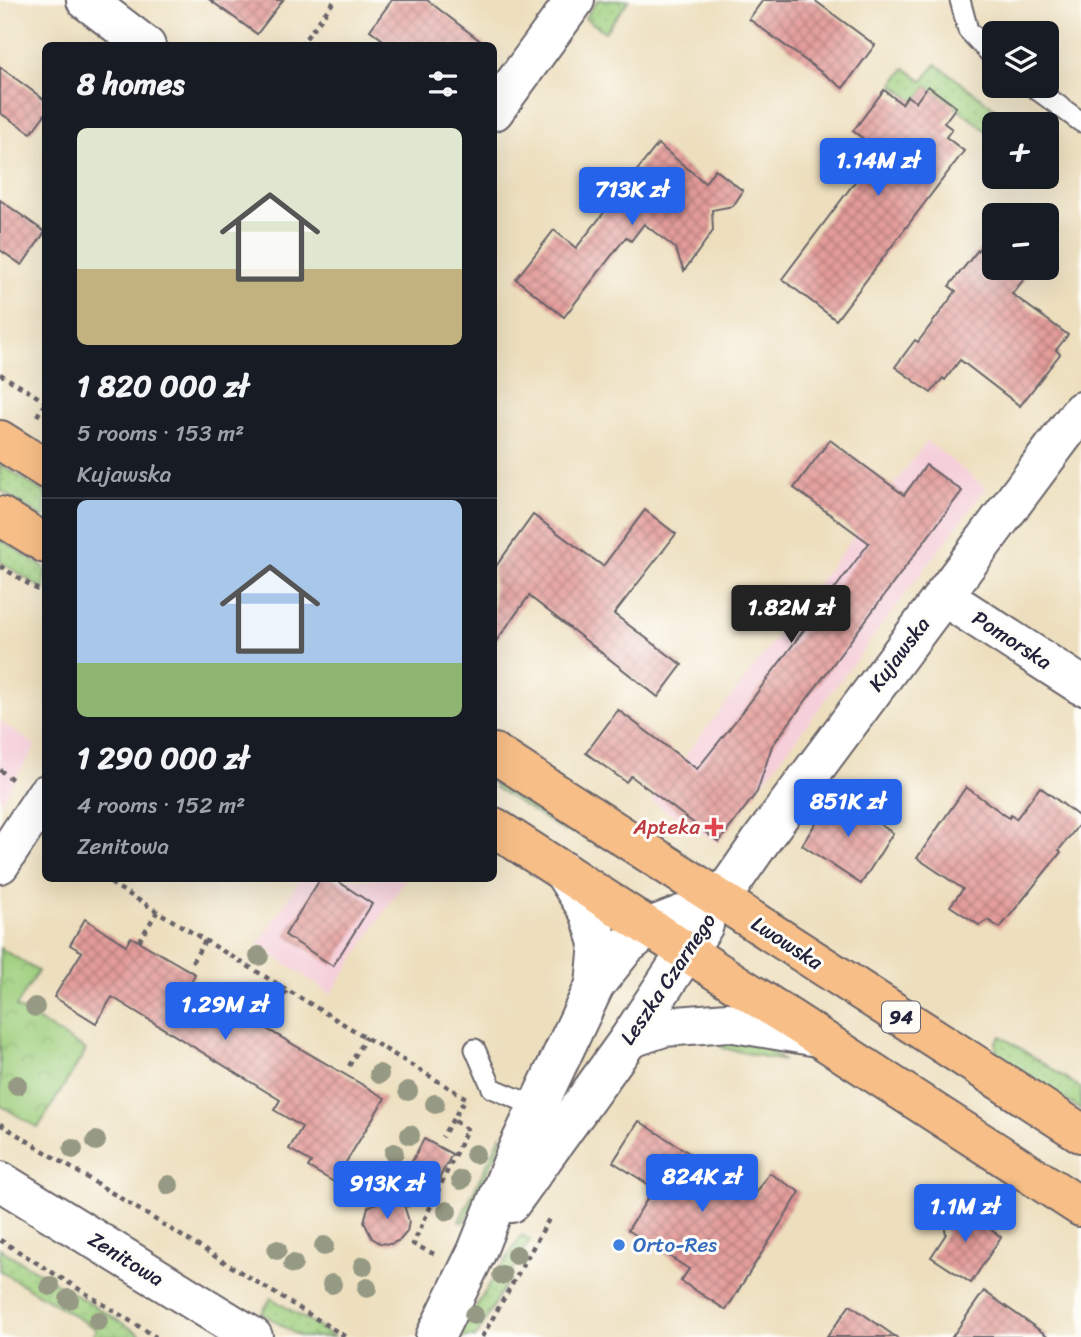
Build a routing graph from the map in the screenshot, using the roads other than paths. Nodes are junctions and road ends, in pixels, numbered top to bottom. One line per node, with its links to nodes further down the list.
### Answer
1 (575, 0): 7 (street)
2 (960, 0): 5 (lane)
3 (104, 5): 4 (street)
4 (142, 42)
5 (982, 45)
6 (1048, 98): 8 (lane)
7 (497, 107)
8 (1081, 122)
9 (1081, 411): 14 (street, Kujawska)
10 (0, 440): 11 (main road)
11 (42, 466)
12 (0, 516): 13 (main road)
13 (42, 542)
14 (943, 596): 15 (street, Pomorska); 21 (street, Kujawska)
15 (1081, 685)
16 (497, 755): 21 (main road, Lwowska / 94)
17 (30, 787): 19 (street)
18 (497, 829): 20 (main road)
19 (0, 864)
20 (562, 870): 22 (main road); 24 (street)
21 (720, 900): 22 (street, Leszka Czarnego); 23 (street, Leszka Czarnego); 29 (main road, Lwowska / 94)
22 (650, 927): 23 (main road); 24 (street, Leszka Czarnego)
23 (686, 951): 25 (main road); 26 (street, Leszka Czarnego)
24 (595, 985): 28 (street, Leszka Czarnego)
25 (818, 1037): 26 (street); 31 (main road)
26 (629, 1040): 32 (street, Leszka Czarnego)
27 (475, 1049): 28 (lane)
28 (537, 1107): 32 (street, Leszka Czarnego)
29 (1081, 1133)
30 (0, 1181): 33 (street, Zenitowa)
31 (1081, 1207)
32 (477, 1251): 34 (street, Leszka Czarnego)
33 (253, 1337)
34 (435, 1337)

